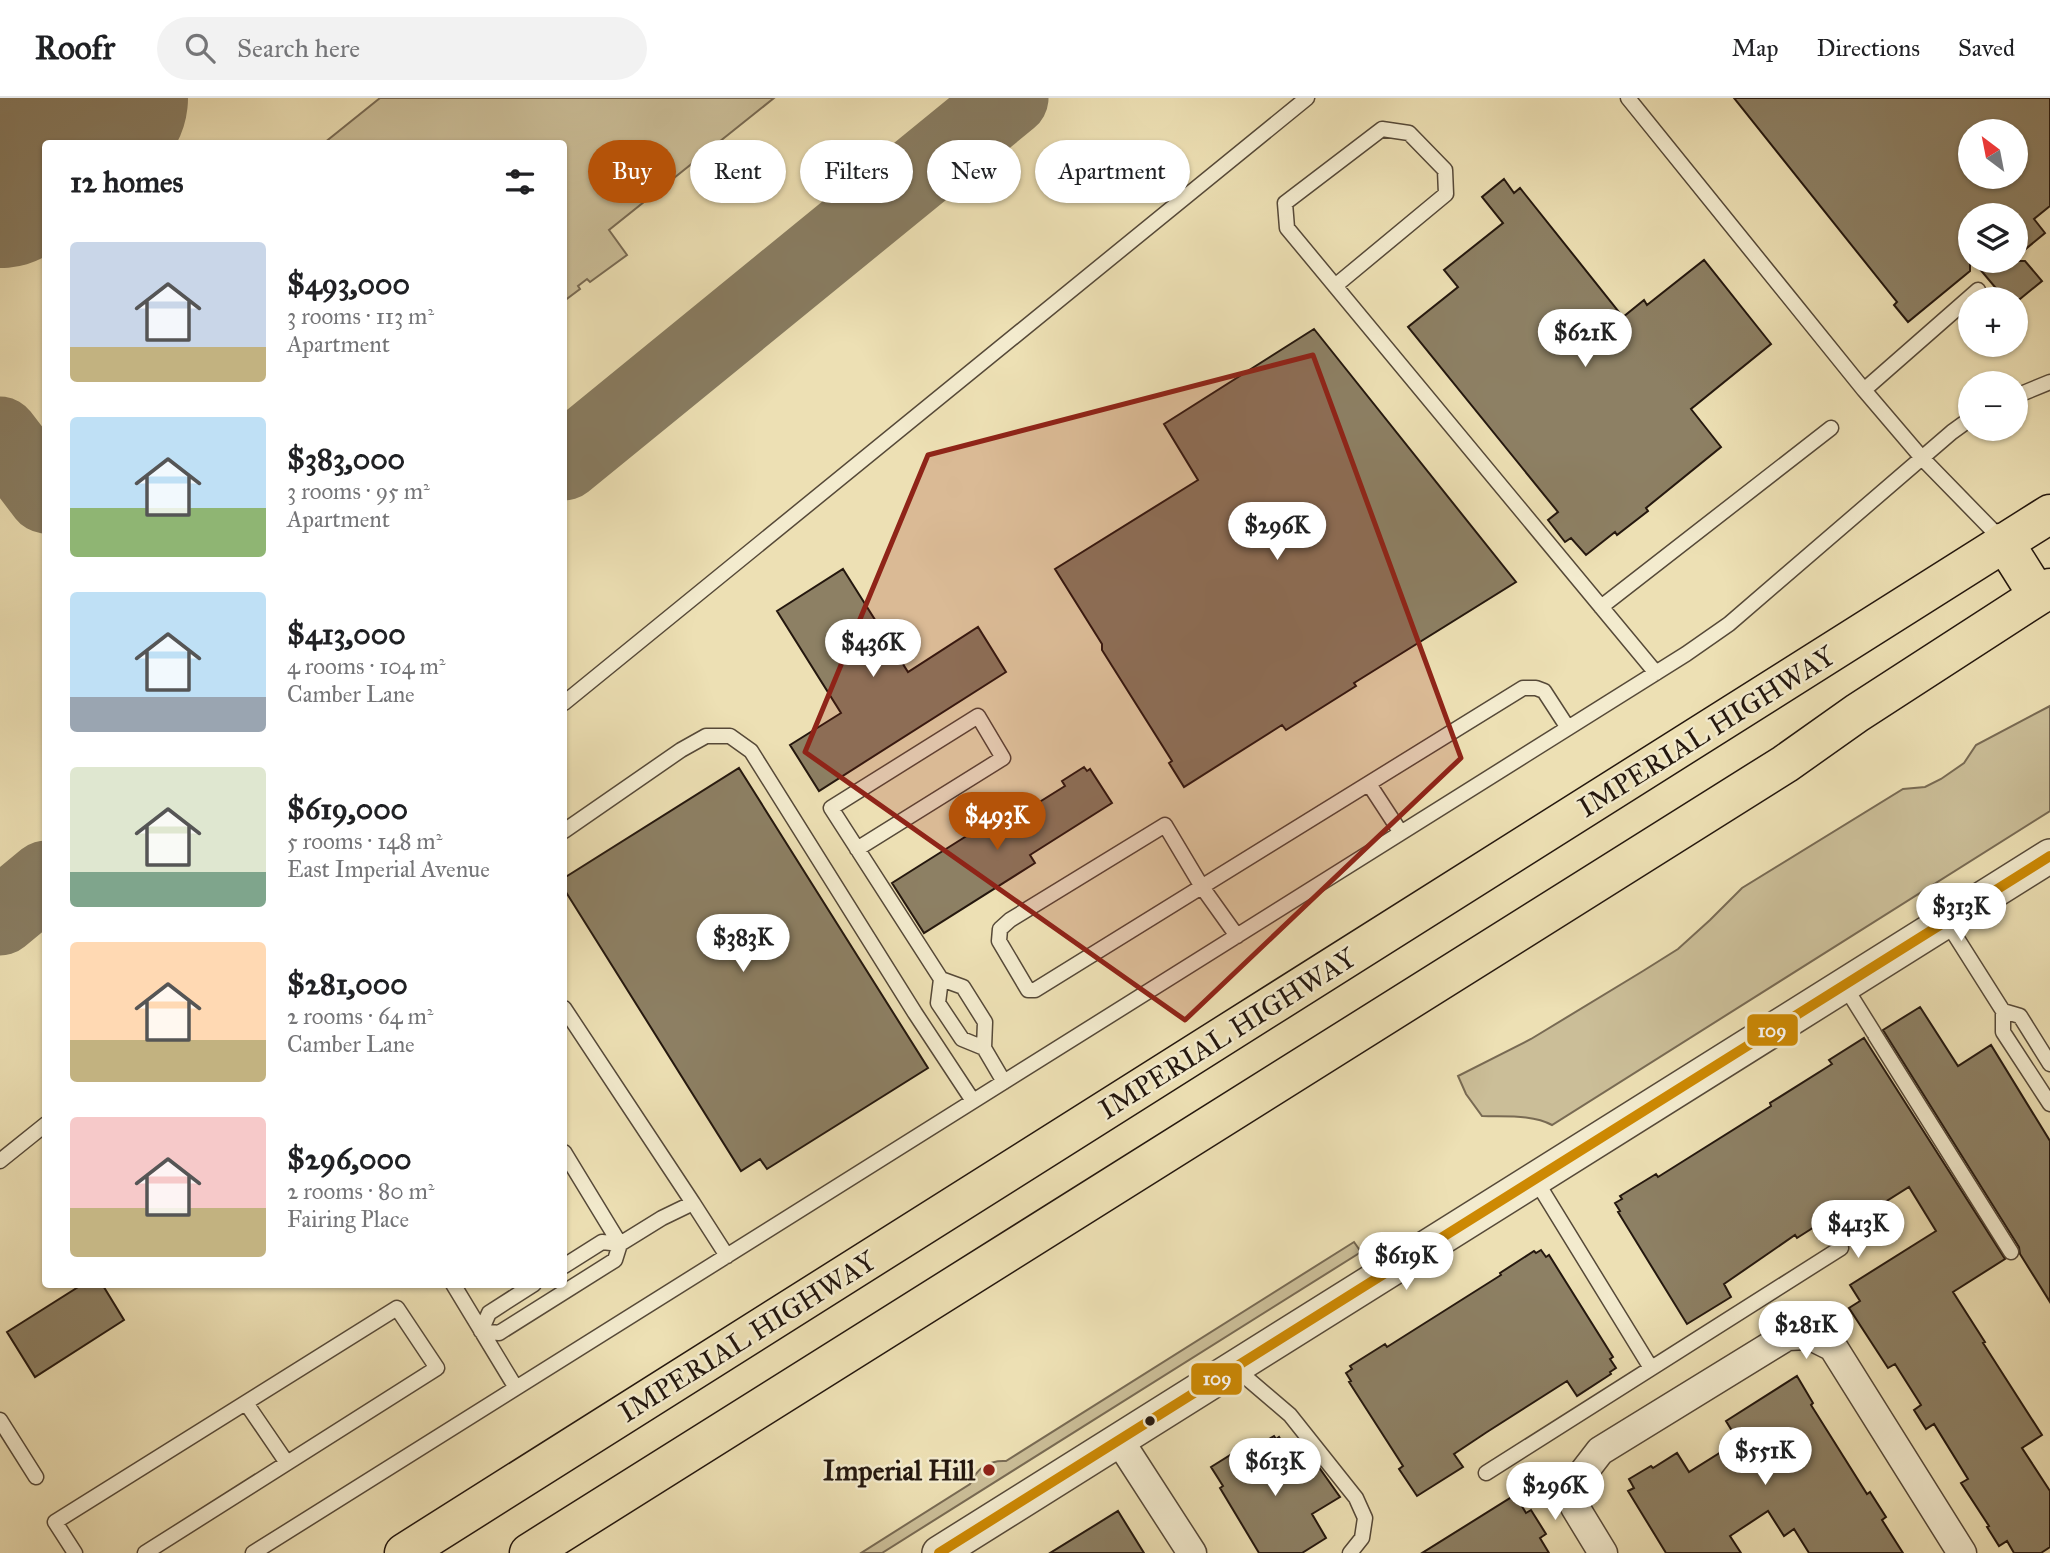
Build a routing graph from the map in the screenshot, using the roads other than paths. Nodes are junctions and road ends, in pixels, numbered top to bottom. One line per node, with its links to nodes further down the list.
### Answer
1 (1307, 98): 16 (lane)
2 (1628, 98): 6 (lane)
3 (1335, 286): 3 (lane); 14 (lane)
4 (1958, 308): 6 (lane)
5 (2050, 382): 7 (lane)
6 (1864, 390): 10 (lane)
7 (2028, 391)
8 (1831, 428): 14 (lane)
9 (1958, 428): 10 (lane)
10 (1922, 457): 12 (lane); 15 (lane)
11 (2050, 514): 12 (main road, IMPERIAL HIGHWAY)
12 (2004, 542): 13 (main road); 62 (main road, IMPERIAL HIGHWAY)
13 (2044, 592): 63 (main road)
14 (1601, 607): 15 (lane)
15 (1656, 673): 17 (lane)
16 (567, 701)
17 (1568, 728): 18 (lane); 20 (lane)
18 (1369, 784): 20 (lane); 23 (lane)
19 (567, 829): 33 (lane)
20 (1401, 833): 25 (lane)
21 (857, 849): 21 (lane); 26 (lane)
22 (2050, 856): 24 (street)
23 (1202, 887): 23 (lane); 25 (lane)
24 (1946, 921): 27 (street); 28 (lane)
25 (1237, 936): 32 (lane)
26 (940, 979): 30 (lane); 30 (lane)
27 (1844, 985): 38 (street); 42 (lane)
28 (2003, 1011): 31 (lane); 34 (lane)
29 (567, 1014): 39 (lane)
30 (984, 1048): 32 (lane)
31 (2050, 1064)
32 (1004, 1082): 33 (lane)
33 (973, 1101): 43 (lane)
34 (2050, 1104)
35 (42, 1128): 37 (lane)
36 (567, 1158): 40 (lane)
37 (0, 1161)
38 (1535, 1179): 50 (street); 51 (lane)
39 (693, 1203): 40 (lane); 43 (lane)
40 (620, 1244): 44 (lane); 45 (lane)
41 (1841, 1248): 51 (lane)
42 (2011, 1252)
43 (727, 1255): 52 (lane)
44 (567, 1264)
45 (567, 1284)
46 (455, 1288): 49 (lane)
47 (528, 1288): 49 (lane)
48 (554, 1290): 49 (lane)
49 (481, 1331): 52 (lane)
50 (1234, 1367): 55 (street); 66 (lane)
51 (1651, 1368): 57 (lane)
52 (516, 1388): 61 (lane)
53 (246, 1403): 56 (lane); 56 (lane); 59 (lane)
54 (0, 1420): 58 (lane)
55 (1119, 1440): 64 (street); 65 (street)
56 (287, 1463): 60 (lane)
57 (1486, 1473)
58 (36, 1477)
59 (75, 1553)
60 (145, 1553)
61 (253, 1553)
62 (404, 1553)
63 (529, 1553)
64 (939, 1553)
65 (1192, 1553)
66 (1350, 1553)
67 (1603, 1553): 68 (street)
68 (1962, 1553)

